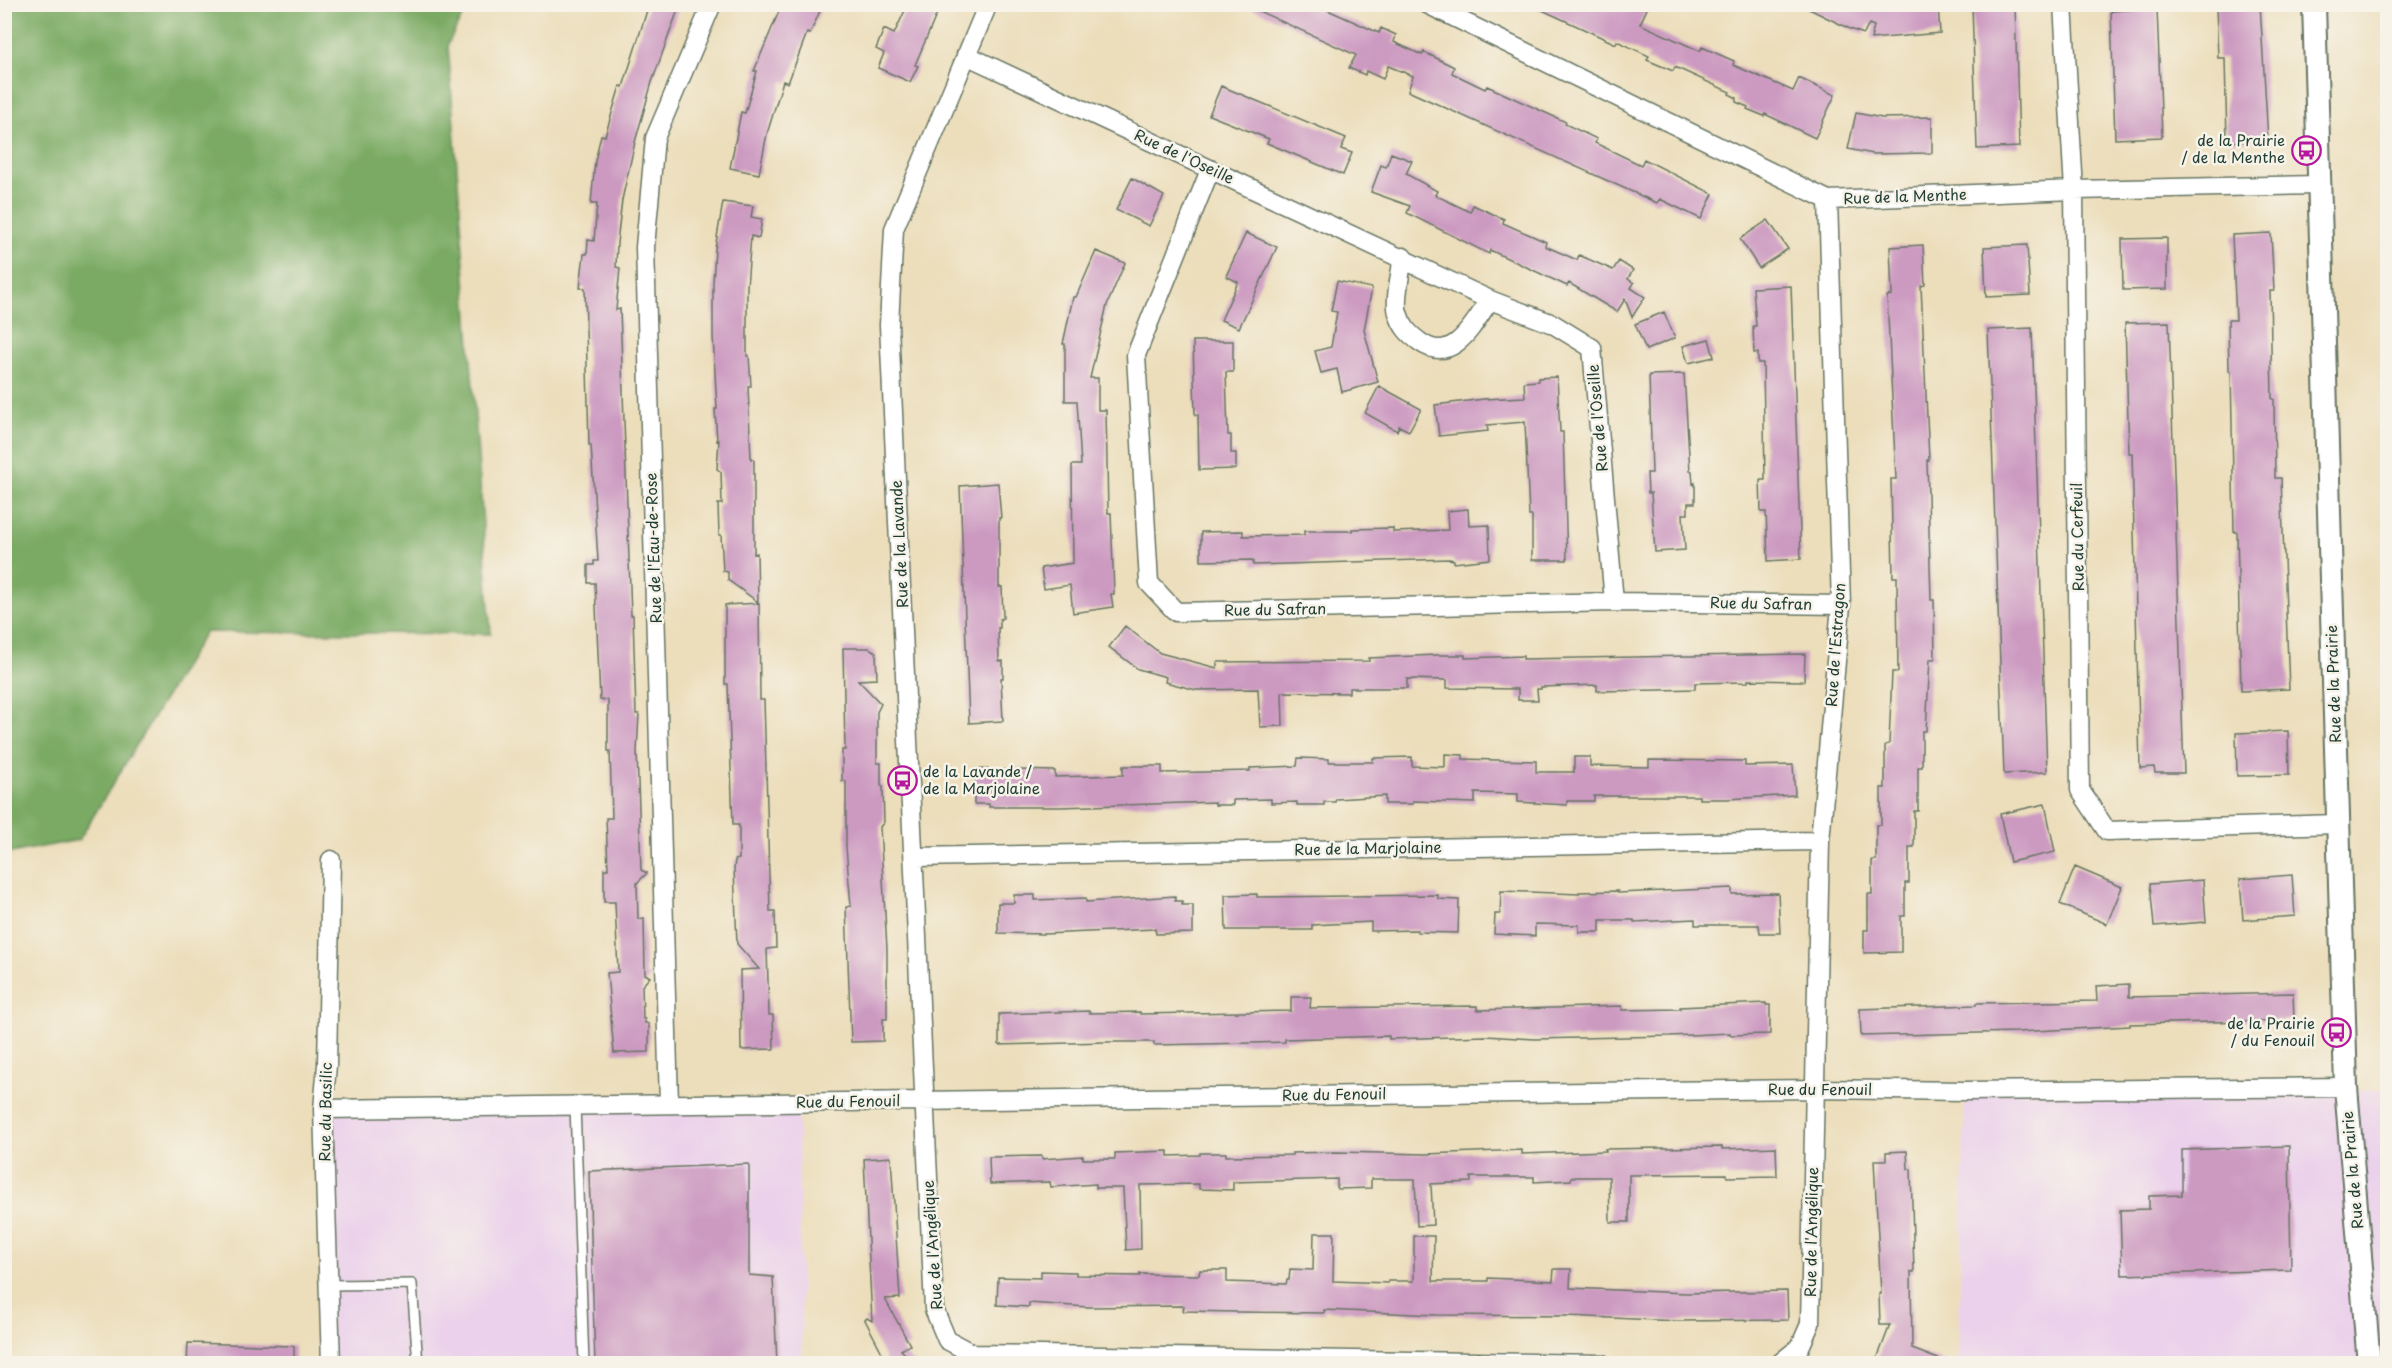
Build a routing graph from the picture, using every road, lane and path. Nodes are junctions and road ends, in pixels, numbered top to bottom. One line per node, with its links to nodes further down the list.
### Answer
1 (712, 4): 22 (street, Rue de l'Eau-de-Rose)
2 (988, 4): 6 (street, Rue de la Lavande)
3 (1427, 4): 10 (street, Rue de la Menthe)
4 (2063, 4): 9 (street, Rue du Cerfeuil)
5 (2314, 4): 8 (street, Rue de la Prairie)
6 (966, 55): 7 (street, Rue de l'Oseille); 17 (street, Rue de la Lavande)
7 (1210, 170): 11 (street, Rue de l'Oseille); 13 (street, Rue du Safran)
8 (2319, 185): 9 (street, Rue de la Menthe); 15 (street, Rue de la Prairie)
9 (2074, 190): 10 (street, Rue de la Menthe); 15 (street, Rue du Cerfeuil)
10 (1828, 200): 14 (street, Rue de l'Estragon)
11 (1402, 257): 12 (street, Rue de l'Oseille); 12 (street)
12 (1490, 300): 13 (street, Rue de l'Oseille)
13 (1614, 602): 14 (street, Rue du Safran)
14 (1841, 605): 16 (street, Rue de l'Estragon)
15 (2338, 824): 19 (street, Rue de la Prairie)
16 (1820, 841): 17 (street, Rue de la Marjolaine); 20 (street, Rue de l'Estragon)
17 (915, 857): 21 (street, Rue de la Lavande)
18 (331, 860): 24 (street, Rue du Basilic)
19 (2346, 1087): 20 (street, Rue du Fenouil); 31 (street, Rue de la Prairie)
20 (1814, 1089): 21 (street, Rue du Fenouil); 30 (street, Rue de l'Angélique)
21 (925, 1101): 22 (street, Rue du Fenouil); 29 (street, Rue de l'Angélique)
22 (669, 1104): 23 (street, Rue du Fenouil)
23 (575, 1105): 24 (street, Rue du Fenouil); 28 (lane)
24 (323, 1109): 25 (street, Rue du Basilic)
25 (328, 1285): 26 (street, Rue du Basilic); 27 (lane)
26 (331, 1364)
27 (418, 1364)
28 (584, 1364)
29 (1602, 1364)
30 (1779, 1364)
31 (2369, 1364)

